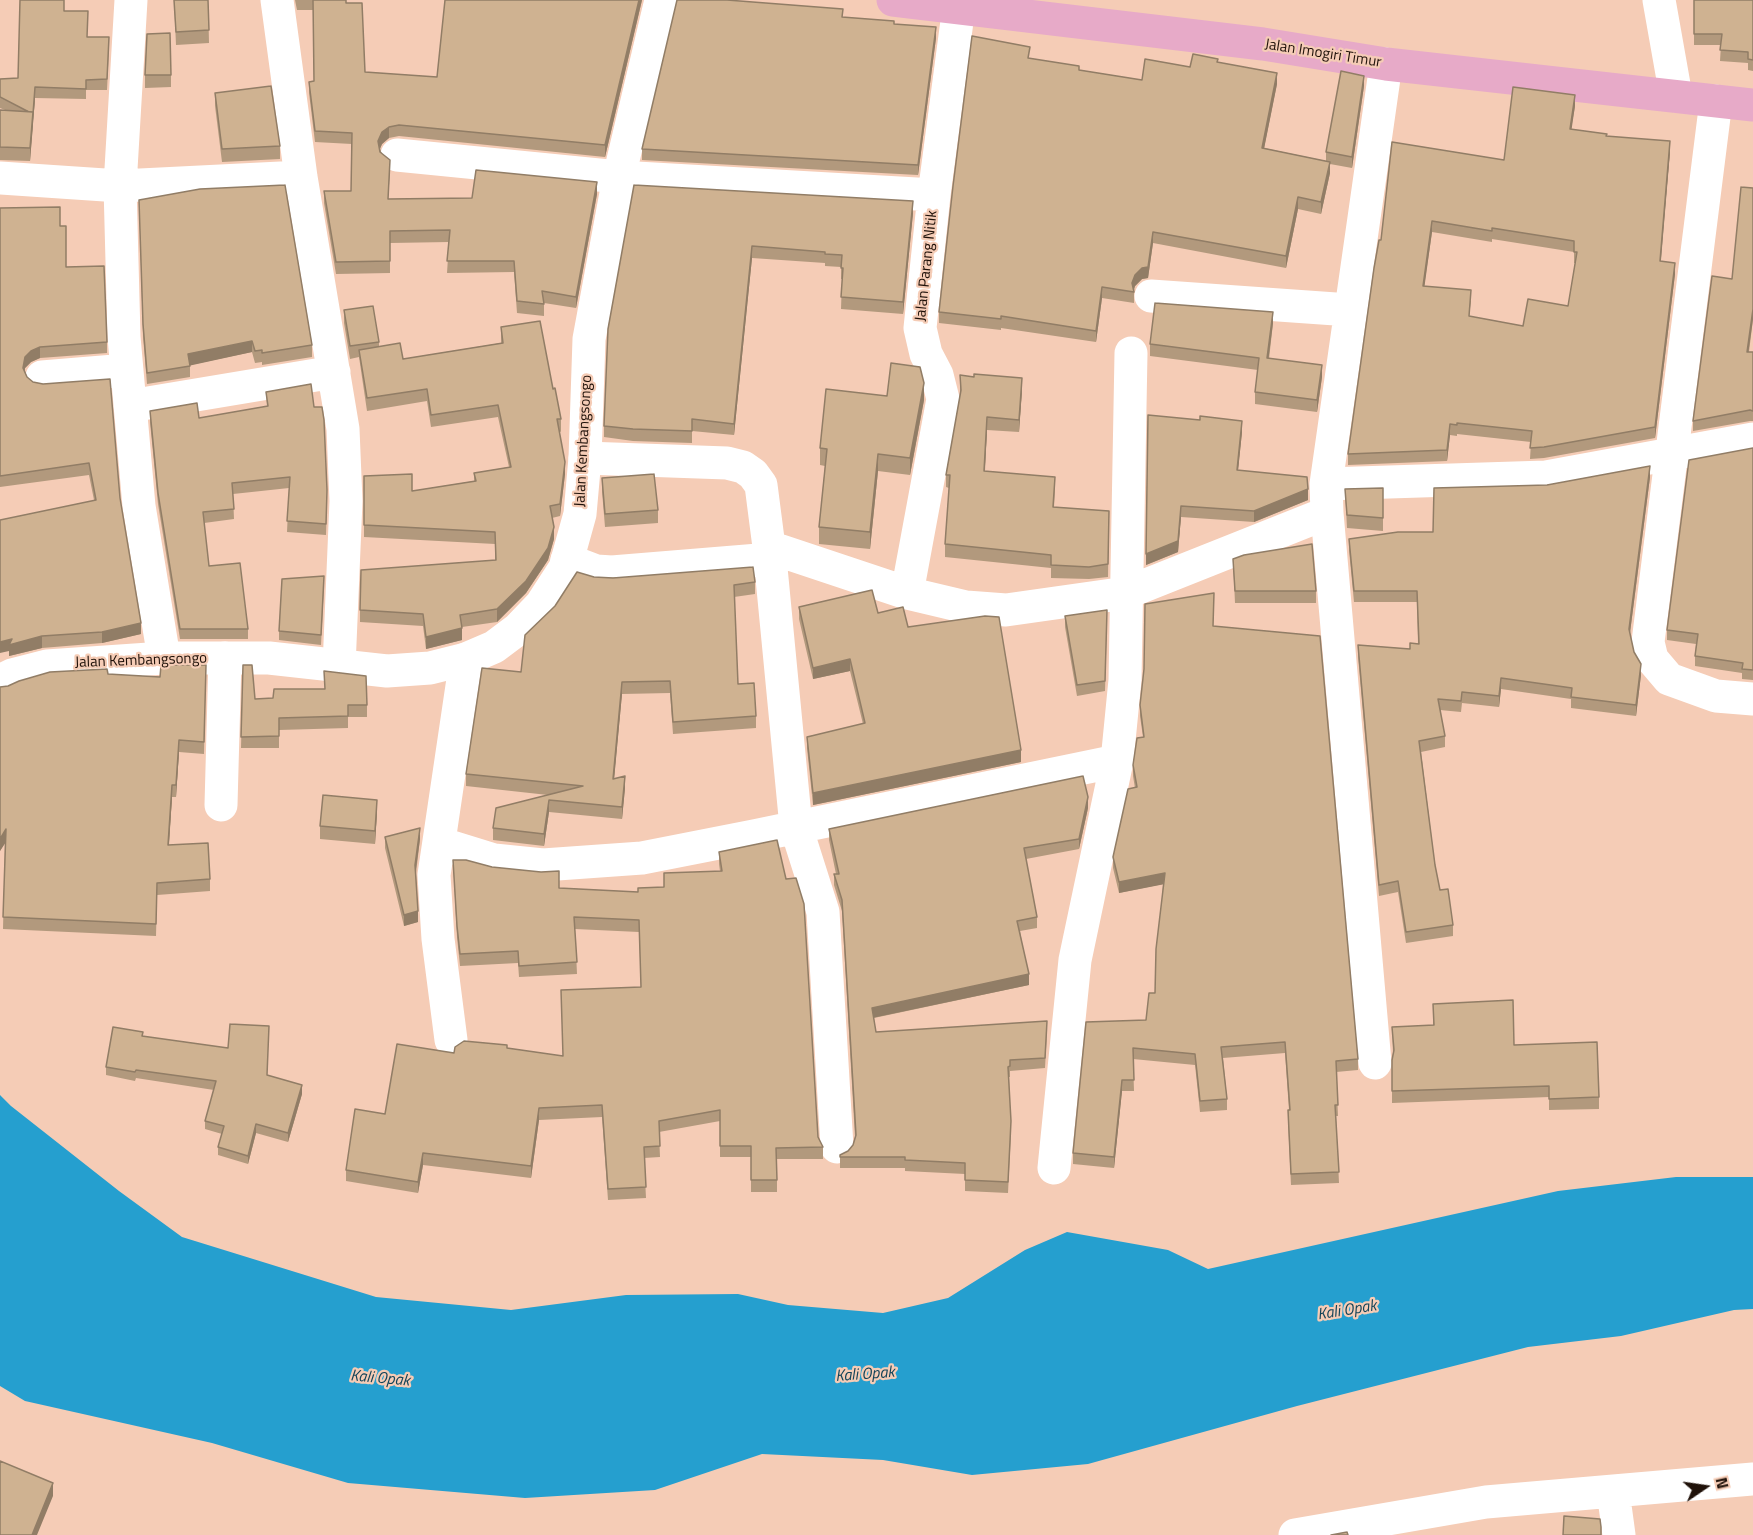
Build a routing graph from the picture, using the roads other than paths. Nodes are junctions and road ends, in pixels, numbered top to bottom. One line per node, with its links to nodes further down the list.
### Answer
1 (131, 0): 15 (street)
2 (277, 0): 12 (street)
3 (661, 0): 13 (street, Jalan Kembangsongo)
4 (893, 0): 6 (main road, Jalan Imogiri Timur)
5 (1659, 0): 8 (street)
6 (959, 6): 7 (main road, Jalan Imogiri Timur); 16 (street, Jalan Parang Nitik)
7 (1386, 64): 8 (main road, Jalan Imogiri Timur); 18 (street)
8 (1676, 96): 9 (main road, Jalan Imogiri Timur)
9 (1716, 101): 10 (main road, Jalan Imogiri Timur); 25 (street)
10 (1753, 105)
11 (398, 155): 13 (street)
12 (301, 177): 15 (street); 21 (street)
13 (619, 177): 16 (street); 26 (street, Jalan Kembangsongo)
14 (0, 178): 15 (street)
15 (120, 186): 20 (street)
16 (934, 195): 30 (street, Jalan Parang Nitik)
17 (1151, 296): 18 (street)
18 (1350, 310): 27 (street)
19 (1131, 353): 31 (street)
20 (127, 370): 22 (street); 23 (street)
21 (334, 372): 23 (street); 35 (street)
22 (42, 377)
23 (130, 406): 32 (street)
24 (1753, 439): 25 (street)
25 (1672, 453): 27 (street); 37 (street)
26 (585, 458): 28 (street); 29 (street, Jalan Kembangsongo)
27 (1326, 499): 31 (street); 43 (street)
28 (770, 553): 29 (street); 30 (street); 40 (street)
29 (567, 560): 34 (street, Jalan Kembangsongo)
30 (907, 592): 31 (street)
31 (1126, 593): 38 (street)
32 (164, 658): 33 (street, Jalan Kembangsongo); 36 (street, Jalan Kembangsongo)
33 (225, 658): 35 (street, Jalan Kembangsongo); 39 (street)
34 (466, 659): 35 (street, Jalan Kembangsongo); 41 (street)
35 (339, 667)
36 (0, 681)
37 (1753, 699)
38 (1117, 761): 40 (street); 45 (street)
39 (221, 805)
40 (796, 827): 41 (street); 44 (street)
41 (439, 843): 42 (street)
42 (451, 1040)
43 (1375, 1063)
44 (837, 1147)
45 (1054, 1168)
46 (1753, 1479): 47 (street)
47 (1613, 1491): 48 (street); 50 (street)
48 (1403, 1526): 49 (street)
49 (1295, 1535)
50 (1619, 1535)

